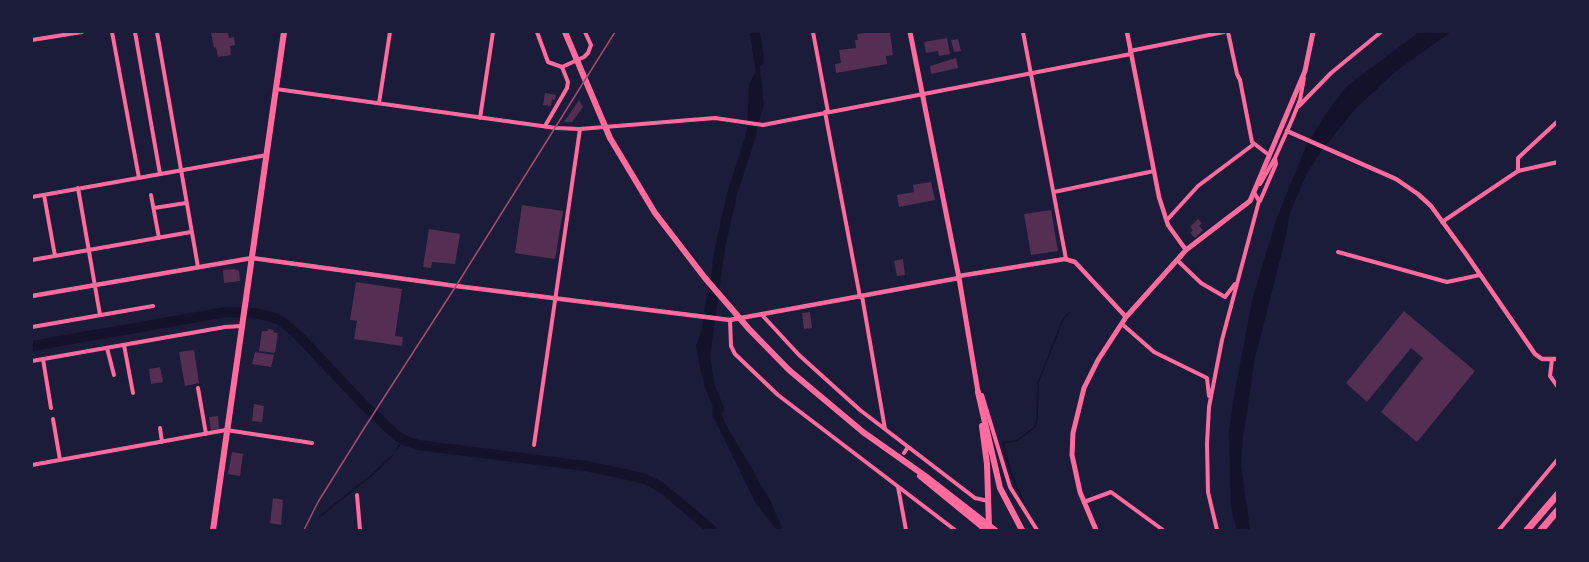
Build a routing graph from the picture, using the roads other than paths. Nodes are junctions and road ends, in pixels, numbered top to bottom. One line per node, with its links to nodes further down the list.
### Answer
1 (82, 32): 18 (street)
2 (112, 32): 42 (street)
3 (135, 32): 41 (street)
4 (157, 32): 38 (street)
5 (284, 32): 23 (main road)
6 (390, 32): 25 (street)
7 (493, 32): 28 (street)
8 (537, 32): 20 (street)
9 (565, 32): 114 (main road)
10 (585, 32): 20 (street)
11 (813, 32): 27 (street)
12 (910, 32): 24 (main road)
13 (1023, 32): 22 (street)
14 (1127, 32): 19 (street)
15 (1226, 32): 19 (street); 33 (street)
16 (1313, 32): 21 (main road)
17 (1381, 32): 26 (street)
18 (32, 40)
19 (1131, 53): 22 (street); 39 (street)
20 (562, 67): 30 (street)
21 (1305, 71): 26 (street); 35 (main road)
22 (1031, 73): 24 (street); 45 (street)
23 (276, 89): 25 (street); 34 (main road)
24 (922, 94): 27 (street); 66 (main road)
25 (379, 103): 28 (street)
26 (1297, 109): 32 (street)
27 (826, 112): 31 (street); 70 (street)
28 (480, 118): 30 (street)
29 (1557, 121): 40 (street)
30 (545, 126): 31 (street)
31 (580, 129): 71 (street)
32 (1290, 133): 36 (street); 53 (street)
33 (1254, 144): 35 (street); 52 (street)
34 (267, 155): 38 (street); 60 (main road)
35 (1269, 155): 44 (main road)
36 (1275, 158): 44 (street); 49 (street)
37 (1557, 162): 40 (street)
38 (181, 171): 41 (street); 50 (street)
39 (1154, 171): 45 (street); 52 (street)
40 (1518, 171): 53 (street)
41 (160, 174): 42 (street)
42 (139, 178): 43 (street)
43 (78, 188): 46 (street); 56 (street)
44 (1255, 191): 49 (street); 57 (main road)
45 (1054, 192): 61 (street)
46 (44, 195): 48 (street); 59 (street)
47 (152, 195): 51 (street)
48 (32, 197)
49 (1259, 201): 67 (street)
50 (186, 203): 51 (street); 54 (street)
51 (154, 208): 55 (street)
52 (1167, 220): 57 (street)
53 (1442, 222): 65 (street)
54 (191, 232): 55 (street); 64 (street)
55 (159, 237): 56 (street)
56 (89, 250): 59 (street); 68 (street)
57 (1186, 250): 63 (main road)
58 (1338, 252): 65 (street)
59 (56, 256): 62 (street)
60 (252, 258): 64 (street); 71 (street); 78 (main road)
61 (1066, 259): 66 (street); 75 (street)
62 (32, 260)
63 (1177, 260): 67 (street); 75 (main road)
64 (198, 267): 68 (street)
65 (1480, 274): 83 (street)
66 (959, 277): 70 (street); 86 (main road)
67 (1237, 282): 91 (street)
68 (95, 285): 69 (street); 73 (street)
69 (32, 296)
70 (861, 297): 74 (street); 96 (street)
71 (555, 298): 76 (street); 100 (street)
72 (153, 306): 73 (street)
73 (100, 315): 79 (street)
74 (762, 315): 76 (street); 96 (street)
75 (1126, 317): 77 (main road)
76 (730, 320): 107 (street)
77 (1122, 324): 91 (street); 112 (main road)
78 (242, 326): 80 (street); 95 (main road)
79 (32, 327)
80 (124, 345): 81 (street); 90 (street)
81 (107, 348): 82 (street); 85 (street)
82 (43, 359): 84 (street); 92 (street)
83 (1555, 359): 87 (street)
84 (32, 361)
85 (114, 375)
86 (975, 375): 89 (main road); 122 (street)
87 (1557, 387)
88 (198, 388): 97 (street)
89 (978, 392): 111 (main road); 121 (main road)
90 (133, 393)
91 (1210, 402): 125 (street)
92 (51, 408)
93 (53, 418): 104 (street)
94 (160, 428): 98 (street)
95 (226, 430): 97 (street); 99 (street); 116 (main road)
96 (885, 430): 101 (street)
97 (206, 434): 98 (street)
98 (162, 442): 104 (street)
99 (312, 444)
100 (534, 445)
101 (908, 447): 102 (street); 111 (street)
102 (904, 453)
103 (1557, 459): 126 (street)
104 (60, 460): 105 (street)
105 (32, 465)
106 (890, 472): 107 (street)
107 (887, 478): 108 (street)
108 (898, 487): 118 (street); 119 (street)
109 (1557, 494): 127 (highway)
110 (357, 495): 117 (street)
111 (988, 501): 120 (main road)
112 (1084, 502): 123 (main road); 124 (street)
113 (1557, 510): 128 (highway)
114 (976, 519): 115 (main road); 120 (main road)
115 (995, 530)
116 (213, 531)
117 (360, 531)
118 (906, 531)
119 (955, 531)
120 (988, 531)
121 (1022, 531)
122 (1037, 531)
123 (1096, 531)
124 (1163, 531)
125 (1217, 531)
126 (1499, 531)
127 (1527, 531)
128 (1541, 531)

